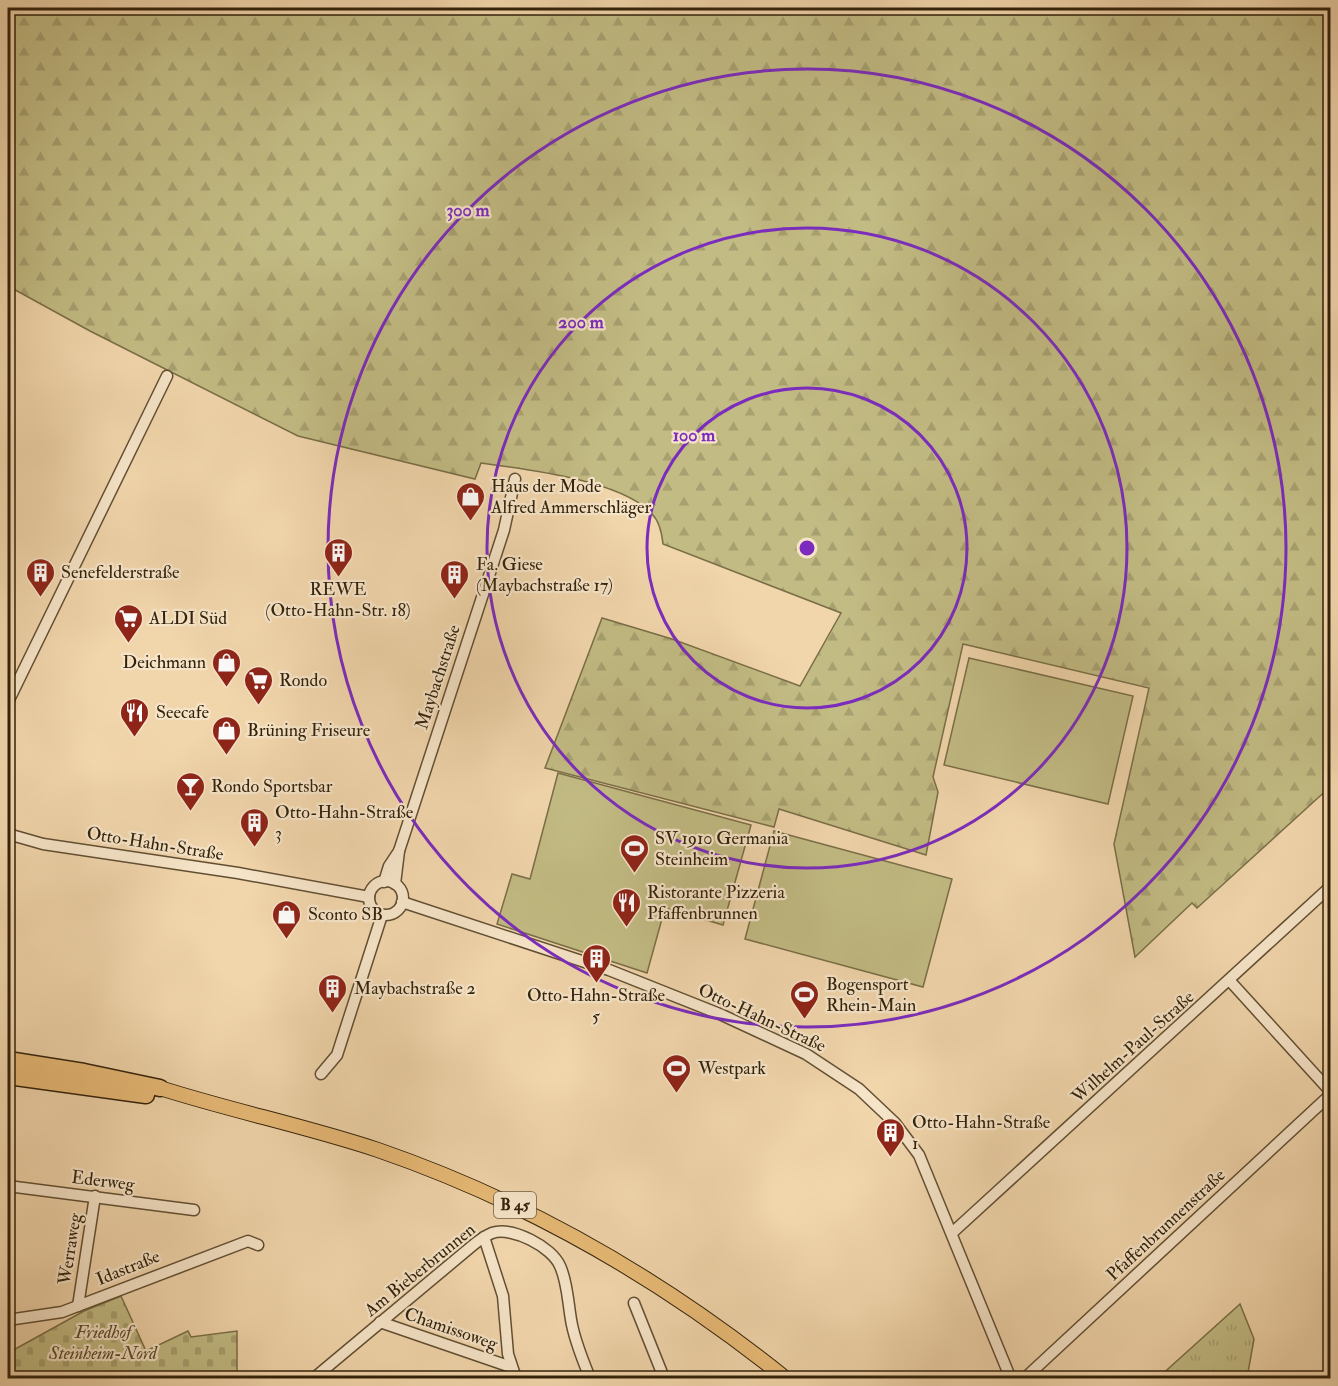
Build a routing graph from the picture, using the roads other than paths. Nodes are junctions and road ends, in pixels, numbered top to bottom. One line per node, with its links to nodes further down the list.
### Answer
1 (167, 376): 3 (street)
2 (516, 479): 5 (street, Maybachstraße)
3 (8, 702)
4 (8, 831): 7 (street, Otto-Hahn-Straße)
5 (389, 883): 7 (street); 8 (street)
6 (1330, 887): 10 (street, Wilhelm-Paul-Straße)
7 (369, 897): 9 (street)
8 (402, 902): 9 (street); 19 (street, Otto-Hahn-Straße)
9 (382, 915): 12 (street)
10 (1230, 981): 15 (street); 19 (street, Wilhelm-Paul-Straße)
11 (8, 1060): 14 (highway, B 45)
12 (321, 1074)
13 (8, 1076): 14 (highway, B 45)
14 (159, 1093): 32 (main road, B 45)
15 (1330, 1093): 34 (street, Pfaffenbrunnenstraße)
16 (8, 1186): 17 (street, Ederweg)
17 (94, 1196): 18 (street, Ederweg); 23 (street, Werraweg)
18 (194, 1210)
19 (952, 1233): 33 (street, Otto-Hahn-Straße)
20 (484, 1237): 25 (street, Am Bieberbrunnen); 26 (street); 30 (street, Am Bieberbrunnen)
21 (258, 1245): 23 (street, Idastraße)
22 (634, 1303): 31 (street)
23 (78, 1306): 24 (street, Idastraße)
24 (8, 1320)
25 (380, 1322): 26 (street, Chamissoweg); 27 (street, Am Bieberbrunnen)
26 (511, 1367): 28 (street); 29 (street)
27 (314, 1378)
28 (507, 1378)
29 (516, 1378)
30 (590, 1378)
31 (664, 1378)
32 (785, 1378)
33 (1008, 1378)
34 (1025, 1378)

